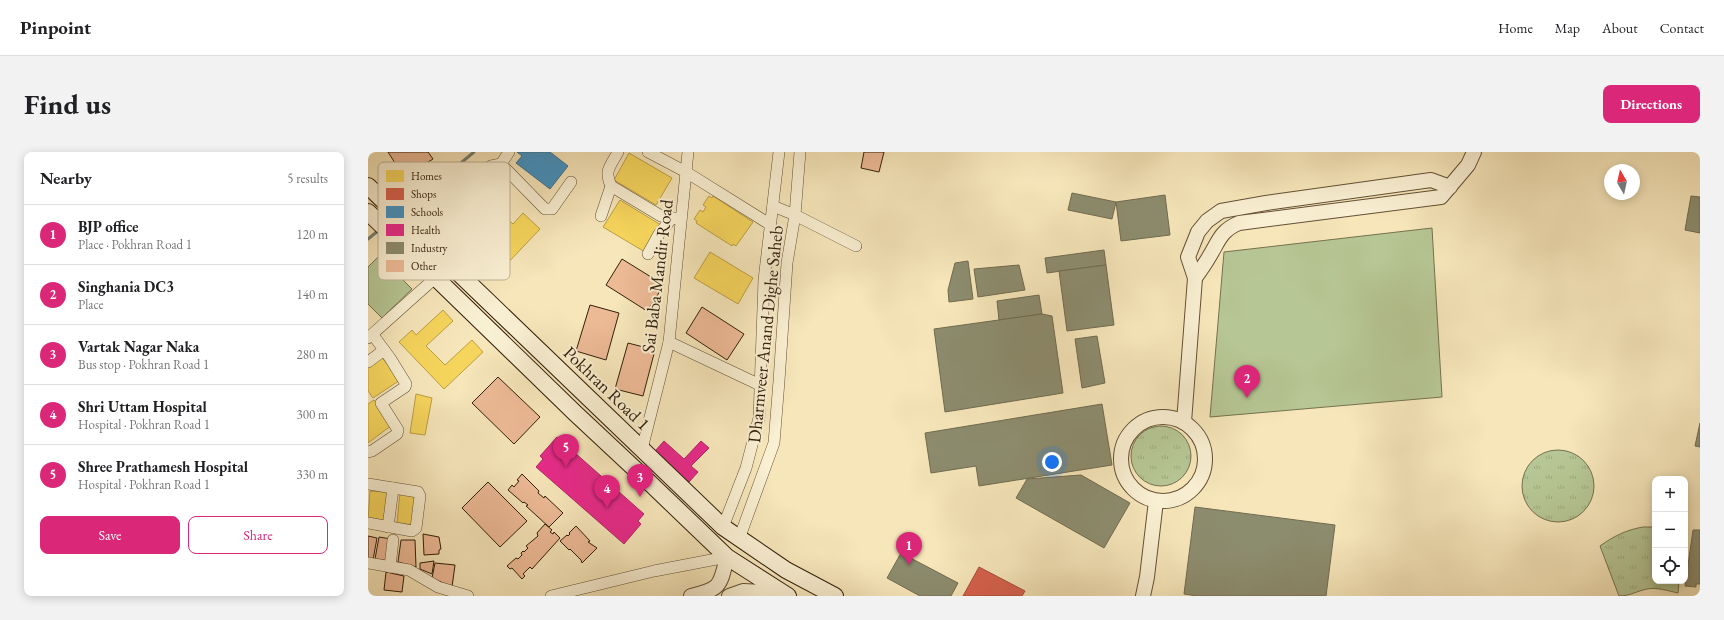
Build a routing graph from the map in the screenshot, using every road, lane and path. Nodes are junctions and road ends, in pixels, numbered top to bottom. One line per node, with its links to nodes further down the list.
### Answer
1 (509, 152): 8 (street)
2 (618, 152): 13 (street)
3 (648, 152): 9 (street)
4 (688, 152): 9 (street, Sai Baba Mandir Road)
5 (779, 152): 16 (street, Dharmveer Anand Dighe Saheb)
6 (800, 152): 18 (street, Dharmveer Anand Dighe Saheb)
7 (1474, 152): 14 (street)
8 (502, 162)
9 (686, 172): 20 (street, Sai Baba Mandir Road); 22 (street)
10 (510, 173): 11 (street)
11 (571, 182)
12 (368, 186): 15 (main road, Pokhran Road 1)
13 (611, 186): 19 (street); 20 (street)
14 (1450, 187): 25 (street); 25 (street)
15 (378, 196)
16 (773, 206): 18 (street); 22 (street, Dharmveer Anand Dighe Saheb)
17 (368, 212): 21 (main road)
18 (795, 215): 23 (street); 45 (street, Dharmveer Anand Dighe Saheb)
19 (601, 216)
20 (676, 219): 24 (street); 30 (street, Sai Baba Mandir Road)
21 (378, 222)
22 (771, 225): 33 (street, Dharmveer Anand Dighe Saheb)
23 (856, 246)
24 (648, 254)
25 (1195, 278): 36 (street)
26 (433, 280): 29 (street)
27 (437, 280): 35 (main road)
28 (465, 280): 34 (main road, Pokhran Road 1)
29 (370, 336): 31 (street)
30 (669, 342): 33 (street); 37 (street, Sai Baba Mandir Road)
31 (384, 350): 32 (street); 38 (street)
32 (368, 362)
33 (760, 385): 44 (street, Dharmveer Anand Dighe Saheb)
34 (590, 399): 35 (street); 37 (main road, Pokhran Road 1)
35 (575, 413): 47 (main road)
36 (1184, 422): 41 (street); 41 (street)
37 (642, 449): 44 (main road, Pokhran Road 1)
38 (368, 452)
39 (368, 484): 40 (street)
40 (393, 488): 43 (street); 43 (street)
41 (1156, 501): 58 (street)
42 (368, 523): 43 (street)
43 (388, 527)
44 (724, 527): 45 (main road, Pokhran Road 1)
45 (739, 539): 57 (main road, Pokhran Road 1)
46 (393, 540): 49 (street)
47 (727, 557): 51 (main road); 54 (street); 55 (street)
48 (368, 563): 49 (street)
49 (390, 566): 50 (street)
50 (434, 584): 52 (street); 53 (street)
51 (785, 594): 56 (street)
52 (433, 596)
53 (468, 596)
54 (551, 596)
55 (691, 596)
56 (729, 596)
57 (835, 596)
58 (1143, 596)

